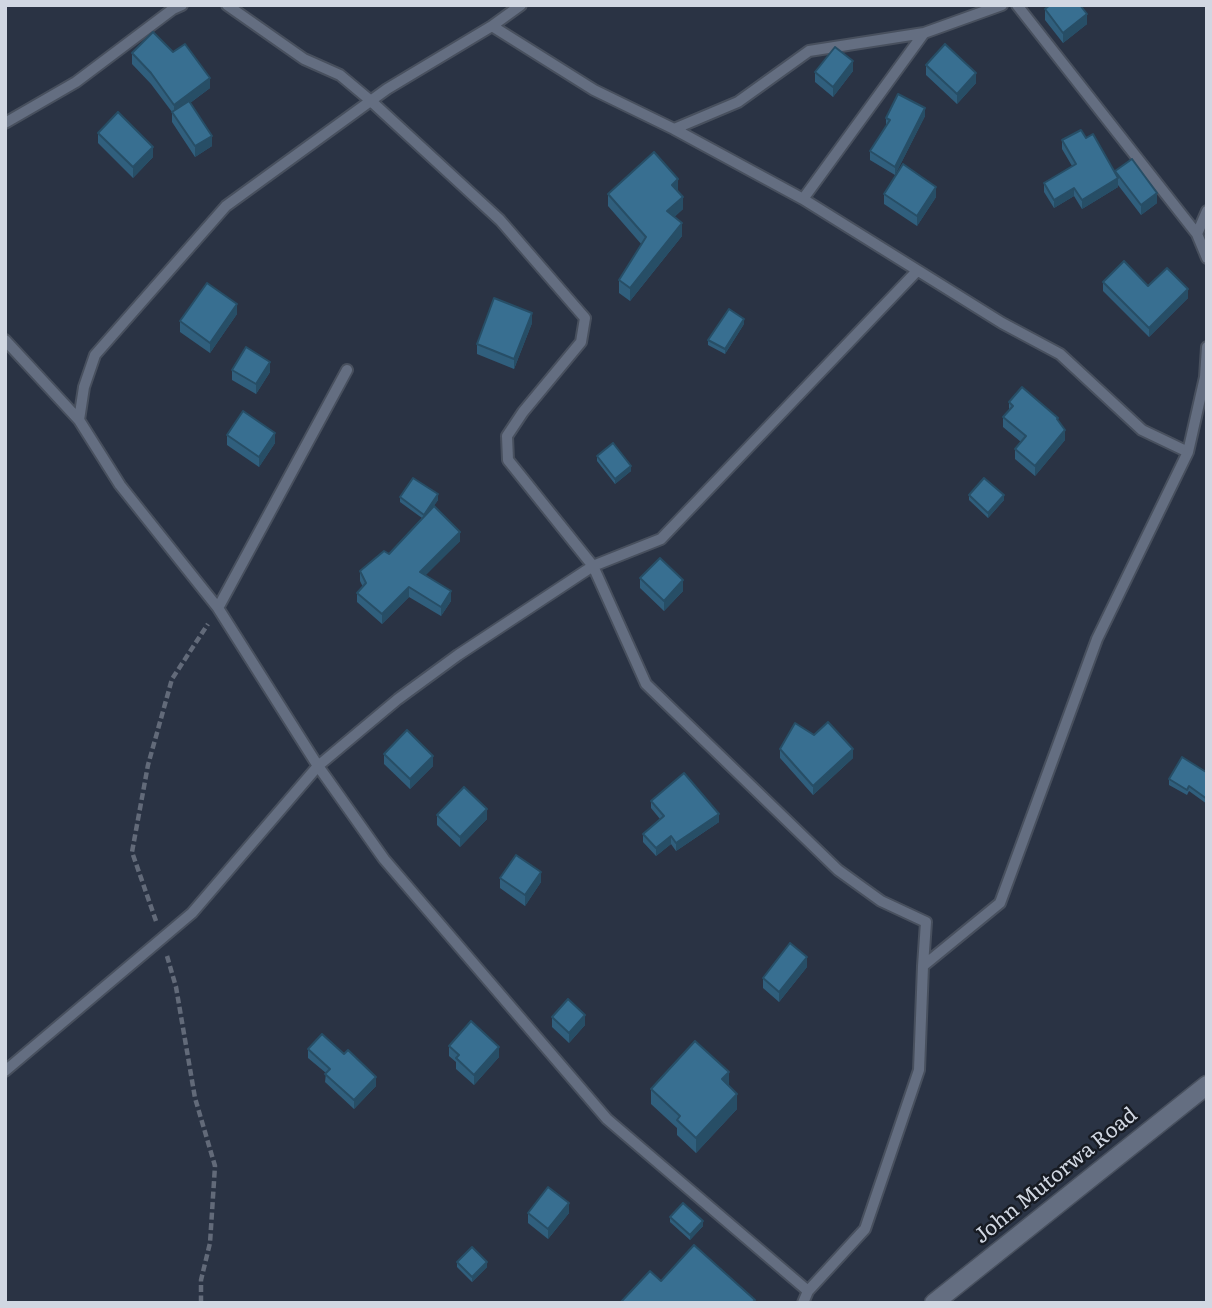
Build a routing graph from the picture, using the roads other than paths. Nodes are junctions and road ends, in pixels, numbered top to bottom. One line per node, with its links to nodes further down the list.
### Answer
1 (182, 5): 9 (lane)
2 (227, 5): 8 (lane)
3 (522, 5): 6 (lane)
4 (1002, 5): 7 (lane)
5 (1017, 5): 13 (lane)
6 (492, 26): 8 (lane); 10 (lane)
7 (924, 33): 10 (lane); 11 (lane)
8 (370, 101): 19 (lane); 21 (lane)
9 (5, 123)
10 (674, 129): 11 (lane)
11 (803, 199): 15 (lane)
12 (1207, 211): 13 (lane)
13 (1196, 234): 14 (lane)
14 (1207, 258)
15 (917, 271): 20 (lane); 21 (lane)
16 (5, 340): 19 (lane)
17 (1207, 347): 20 (lane)
18 (347, 370): 22 (lane)
19 (79, 420): 22 (lane)
20 (1188, 452): 24 (lane)
21 (593, 566): 23 (lane); 24 (lane)
22 (218, 608): 23 (lane)
23 (318, 766): 25 (lane); 27 (lane)
24 (922, 966): 27 (lane)
25 (5, 1071)
26 (1207, 1085): 29 (street, John Mutorwa Road)
27 (808, 1291): 28 (lane)
28 (803, 1303)
29 (934, 1303)

